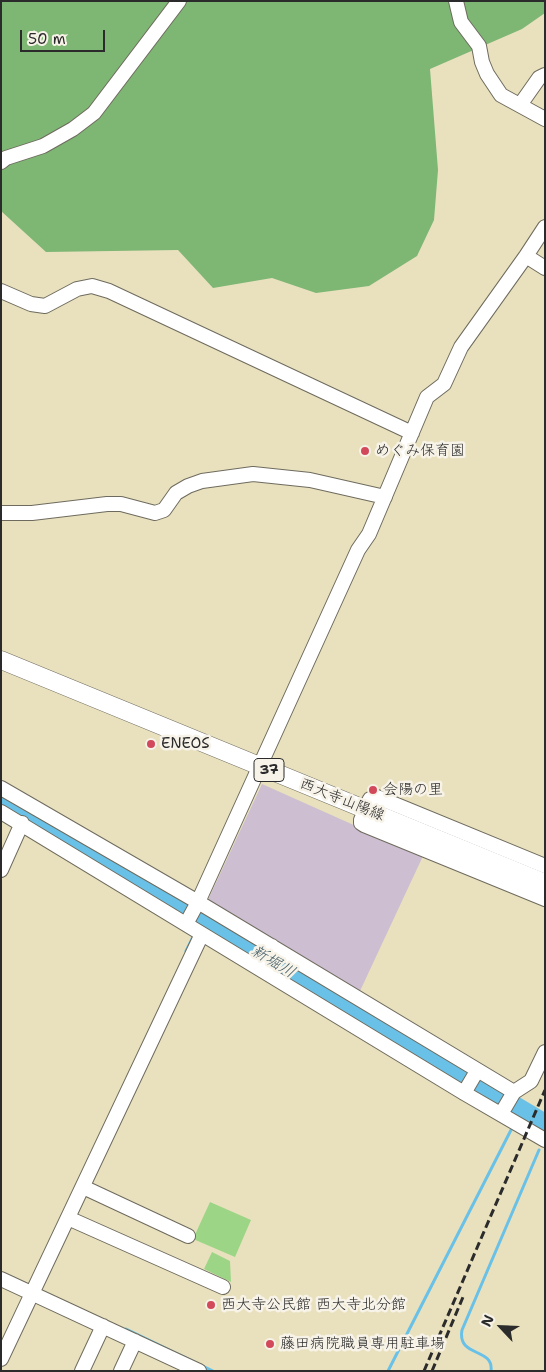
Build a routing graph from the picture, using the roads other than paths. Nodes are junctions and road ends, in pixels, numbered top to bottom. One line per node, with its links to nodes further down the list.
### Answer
1 (179, 1): 6 (street)
2 (456, 1): 4 (street)
3 (545, 75): 4 (street)
4 (520, 105): 5 (street)
5 (545, 119)
6 (1, 162)
7 (545, 227): 8 (street)
8 (526, 256): 9 (street); 11 (street)
9 (545, 268)
10 (1, 291): 11 (street)
11 (412, 433): 12 (street)
12 (385, 497): 13 (street); 15 (street)
13 (1, 513)
14 (1, 660): 15 (main road, 西大寺山陽線 / 37)
15 (259, 766): 17 (main road, 西大寺山陽線 / 37); 23 (street)
16 (1, 788): 23 (street)
17 (365, 810): 21 (main road, 西大寺山陽線 / 37); 22 (street)
18 (1, 812): 19 (street)
19 (22, 823): 20 (street); 24 (street)
20 (1, 870)
21 (542, 876)
22 (545, 899)
23 (197, 904): 24 (street); 26 (street)
24 (187, 922): 25 (street)
25 (202, 934): 27 (street); 34 (street)
26 (271, 948): 27 (street); 29 (street)
27 (261, 966): 30 (street)
28 (545, 1052): 31 (street)
29 (476, 1073): 30 (street); 31 (street)
30 (465, 1090): 32 (street)
31 (513, 1094): 32 (street)
32 (503, 1112): 33 (street)
33 (545, 1140)
34 (83, 1187): 35 (street); 36 (street)
35 (68, 1218): 38 (street); 39 (street)
36 (188, 1236)
37 (1, 1279): 39 (street)
38 (223, 1287)
39 (33, 1293): 40 (street); 42 (street)
40 (103, 1326): 41 (street); 43 (street)
41 (135, 1341): 44 (street); 45 (street)
42 (1, 1359)
43 (82, 1371)
44 (121, 1371)
45 (199, 1371)

